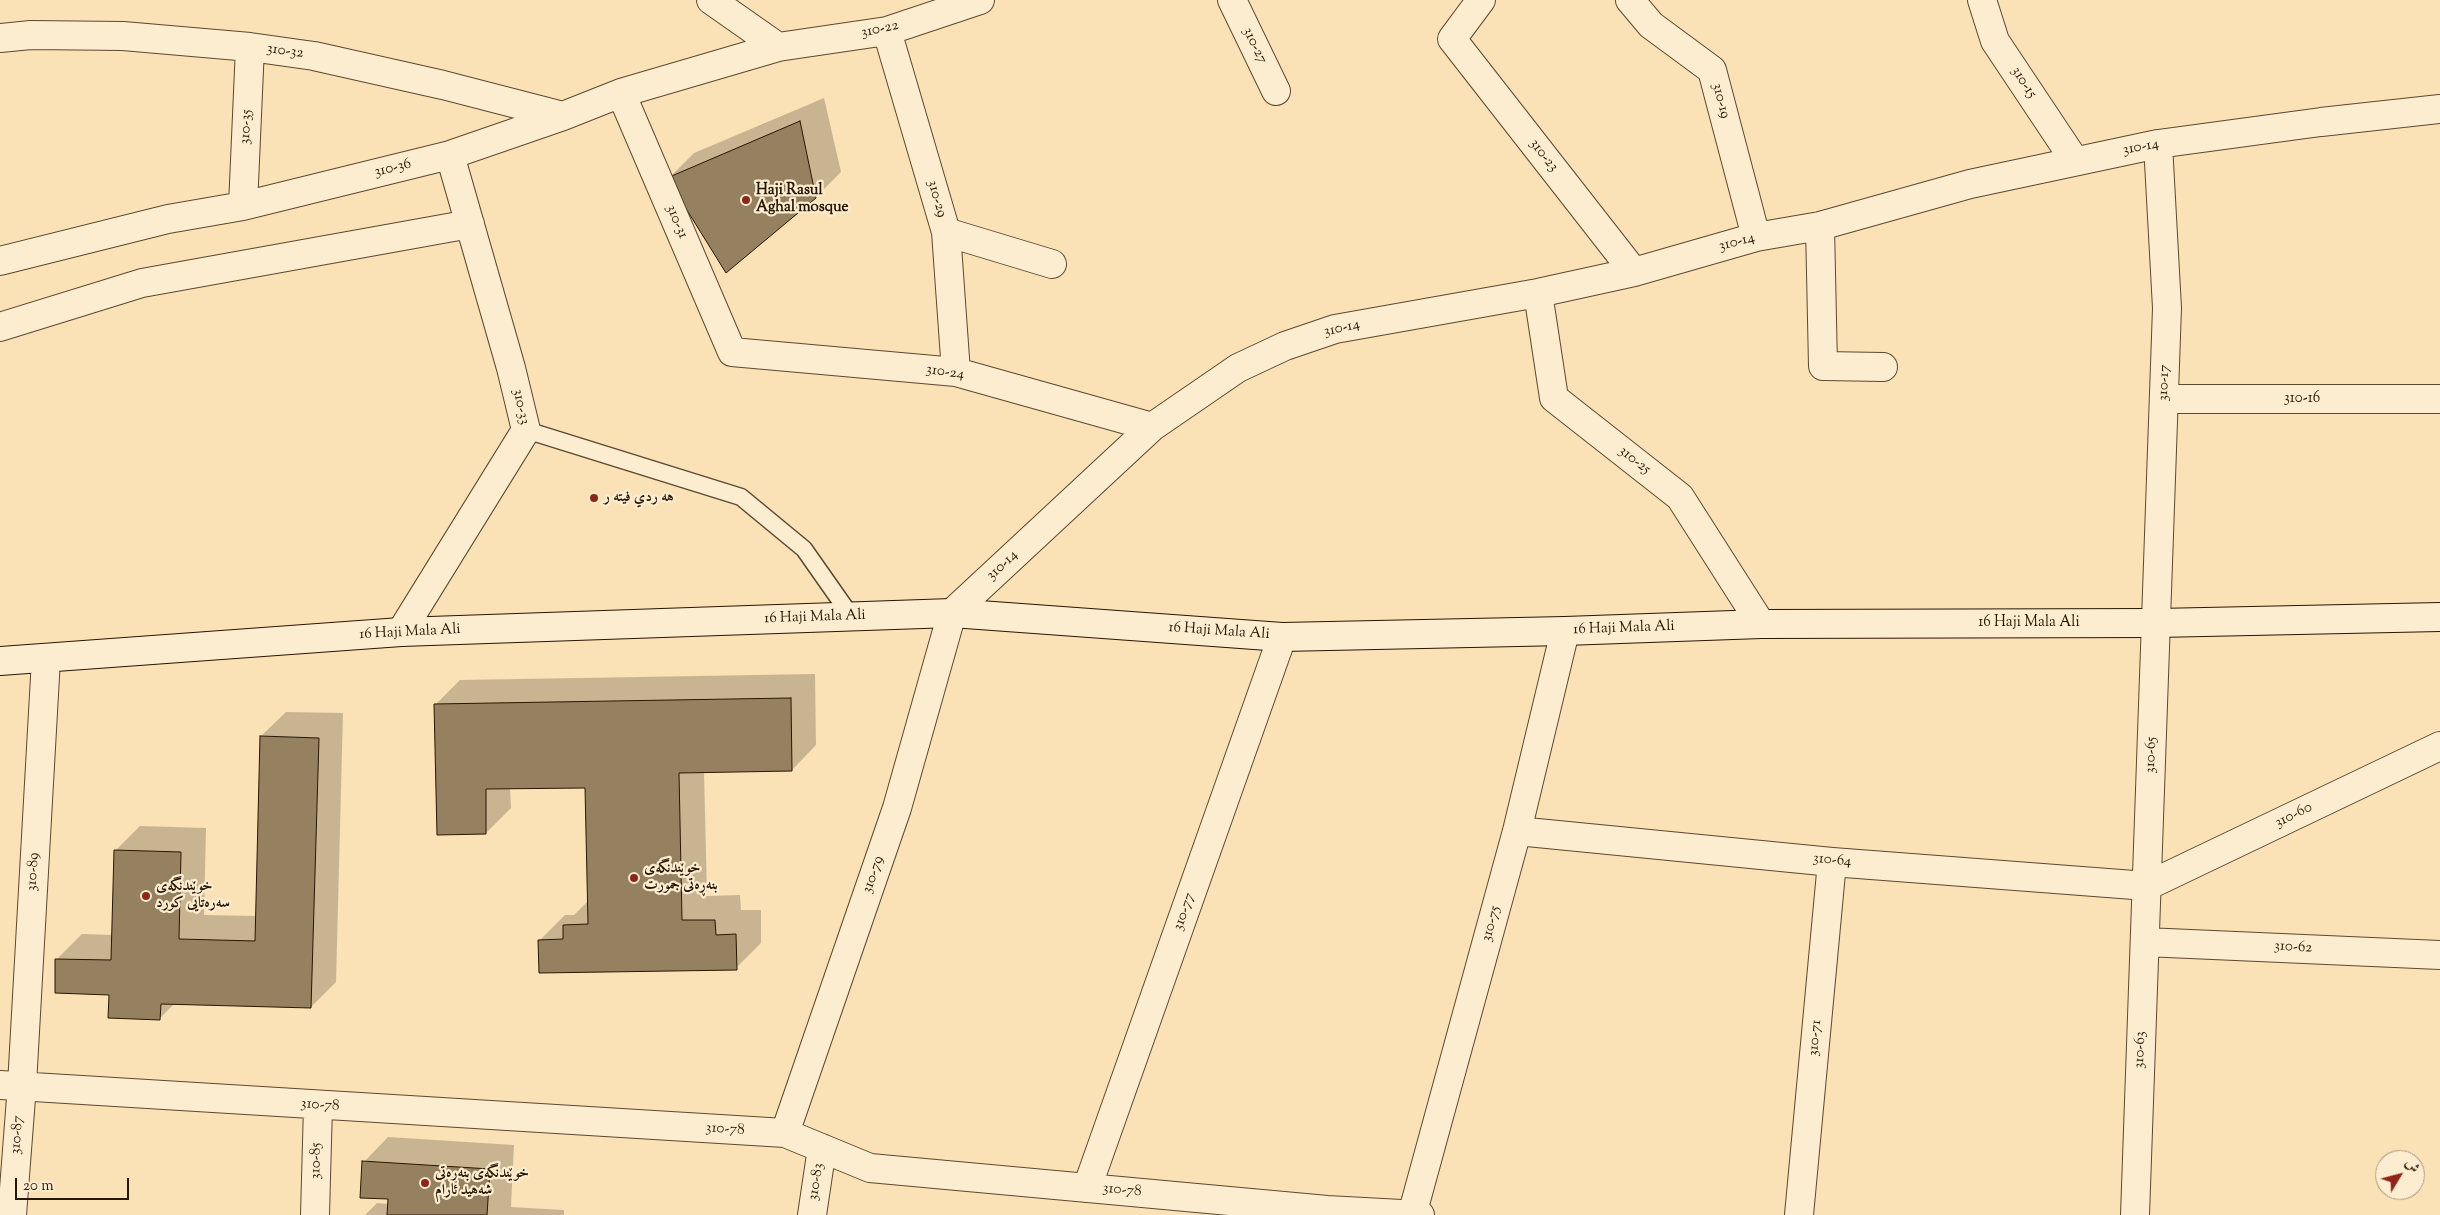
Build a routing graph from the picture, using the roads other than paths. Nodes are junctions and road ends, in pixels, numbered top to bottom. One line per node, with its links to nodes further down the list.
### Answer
1 (711, 0): 10 (street)
2 (980, 0): 7 (street, 310-22)
3 (1232, 0): 11 (street, 310-27)
4 (1481, 0): 25 (street, 310-23)
5 (1630, 0): 22 (street, 310-19)
6 (1982, 0): 17 (street, 310-15)
7 (887, 31): 10 (street, 310-22); 21 (street, 310-29)
8 (0, 38): 9 (street, 310-32)
9 (250, 47): 14 (street, 310-32); 18 (street, 310-35)
10 (778, 47): 12 (street, 310-36)
11 (1276, 91)
12 (621, 93): 14 (street, 310-36); 28 (street, 310-31)
13 (2440, 109): 15 (street, 310-14)
14 (563, 116): 16 (street, 310-36)
15 (2158, 144): 17 (street, 310-14); 32 (street, 310-17)
16 (450, 155): 18 (street, 310-36); 19 (street, 310-33)
17 (2075, 161): 20 (street, 310-14)
18 (243, 206): 23 (street, 310-36)
19 (470, 224): 27 (street); 34 (street, 310-33)
20 (1820, 226): 22 (street, 310-14); 29 (street)
21 (946, 232): 24 (street); 30 (street, 310-29)
22 (1756, 237): 25 (street, 310-14)
23 (0, 261)
24 (1052, 264)
25 (1634, 272): 26 (street, 310-14)
26 (1538, 293): 33 (street, 310-14); 39 (street, 310-25)
27 (0, 327)
28 (732, 352): 30 (street, 310-24)
29 (1883, 367)
30 (956, 372): 33 (street, 310-24)
31 (2440, 398): 32 (street, 310-16)
32 (2164, 399): 38 (street, 310-17)
33 (1152, 427): 35 (street, 310-14)
34 (526, 430): 36 (lane); 40 (street, 310-33)
35 (952, 613): 36 (street, 16 Haji Mala Ali); 42 (street, 16 Haji Mala Ali); 53 (street, 310-79)
36 (851, 616): 40 (street, 16 Haji Mala Ali)
37 (2440, 617): 38 (street, 16 Haji Mala Ali)
38 (2157, 623): 39 (street, 16 Haji Mala Ali); 48 (street, 310-65)
39 (1761, 624): 41 (street, 16 Haji Mala Ali)
40 (401, 632): 43 (street, 16 Haji Mala Ali)
41 (1564, 632): 42 (street, 16 Haji Mala Ali); 46 (street, 310-75)
42 (1282, 637): 55 (street, 310-77)
43 (46, 659): 44 (street, 16 Haji Mala Ali); 51 (street, 310-89)
44 (0, 661)
45 (2440, 746): 48 (street, 310-60)
46 (1517, 831): 47 (street, 310-64); 60 (street, 310-75)
47 (1832, 862): 48 (street, 310-64); 62 (street, 310-71)
48 (2147, 886): 49 (street, 310-63)
49 (2145, 942): 50 (street, 310-62); 63 (street, 310-63)
50 (2440, 955)
51 (11, 1085): 52 (street, 310-78); 57 (street, 310-87)
52 (318, 1106): 53 (street, 310-78); 58 (street, 310-85)
53 (785, 1133): 54 (street, 310-78)
54 (822, 1148): 55 (street, 310-78); 59 (street, 310-83)
55 (1087, 1188): 56 (street, 310-78)
56 (1160, 1205): 60 (street, 310-78)
57 (12, 1215)
58 (315, 1215)
59 (812, 1215)
60 (1412, 1215): 61 (street, 310-78)
61 (1420, 1215)
62 (1799, 1215)
63 (2135, 1215)

